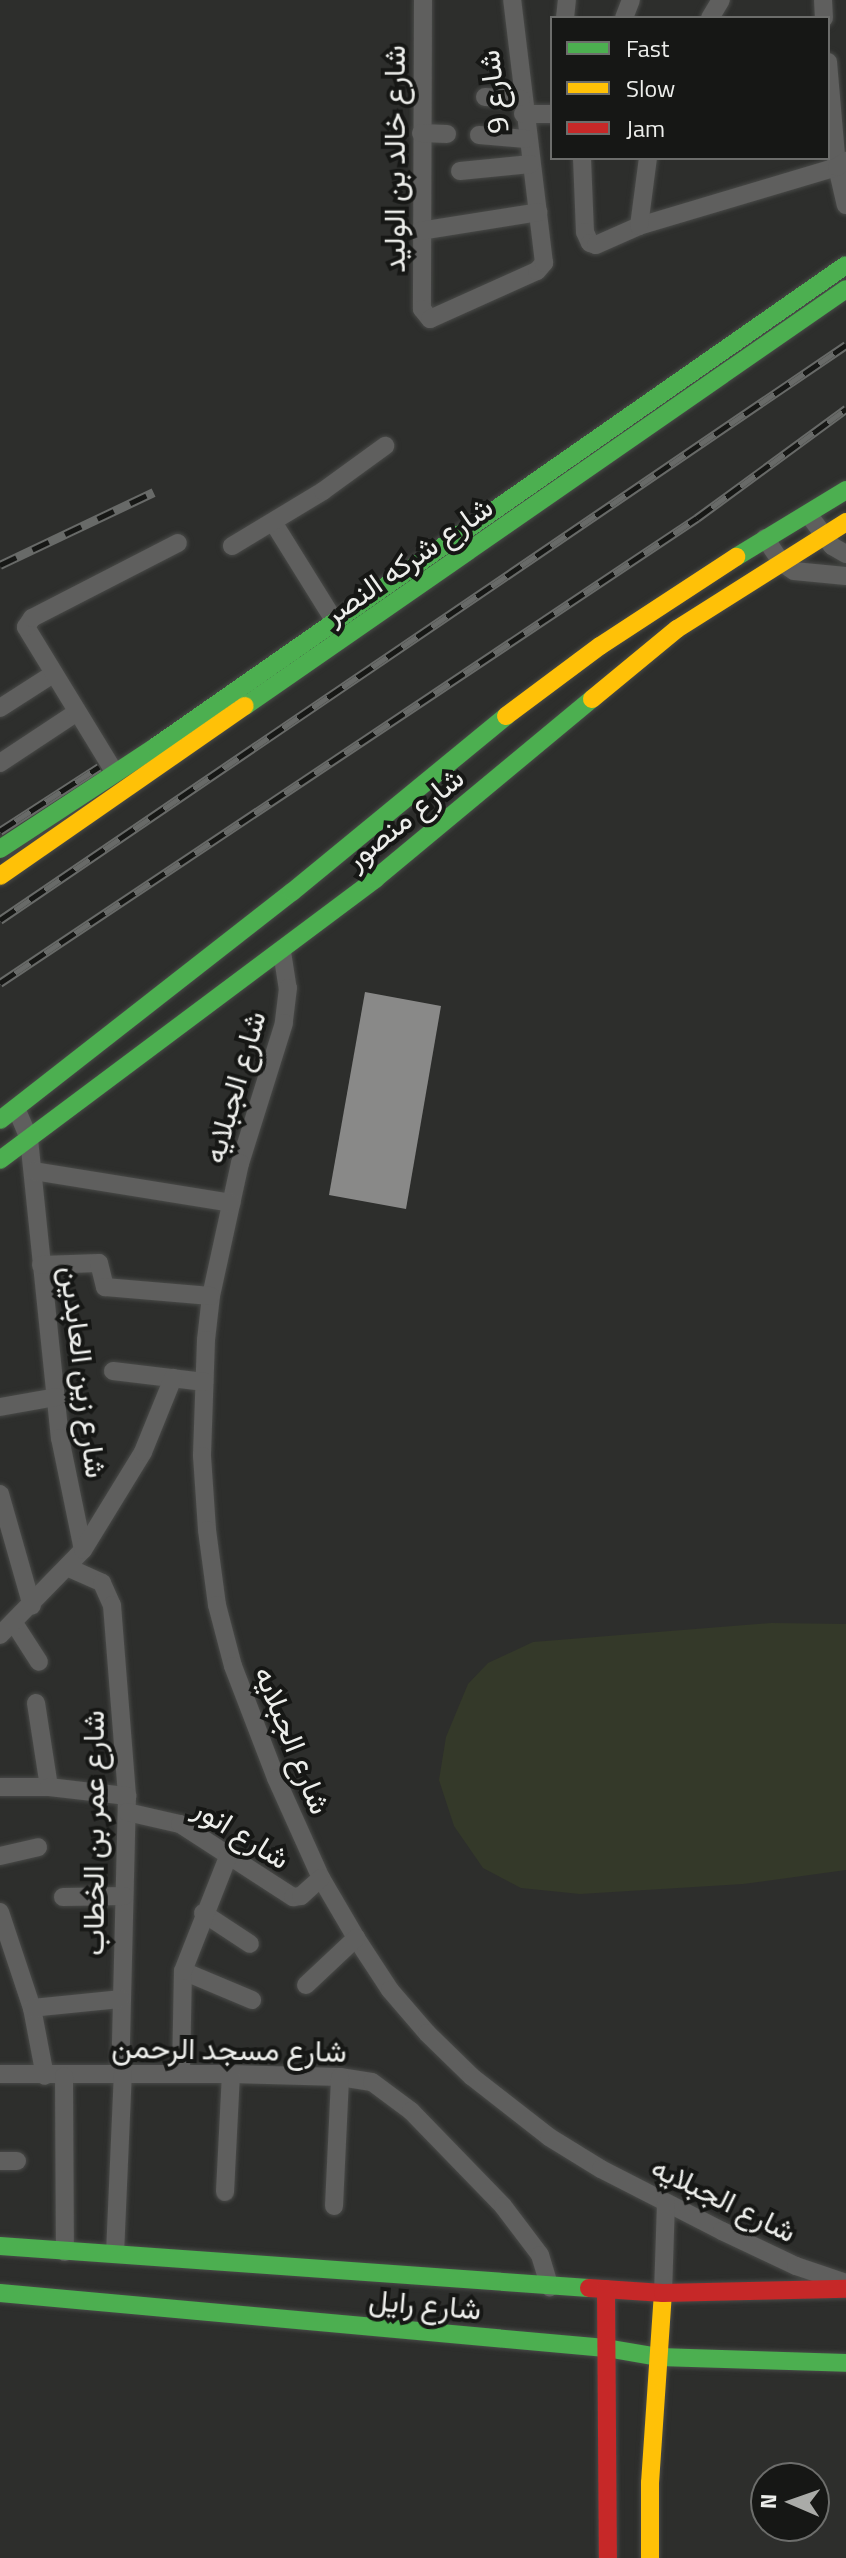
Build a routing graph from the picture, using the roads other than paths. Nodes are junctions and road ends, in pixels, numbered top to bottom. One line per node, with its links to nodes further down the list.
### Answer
1 (423, 0): 8 (street, شارع خالد بن الوليد)
2 (512, 0): 6 (street, شارع 9)
3 (830, 78): 5 (street)
4 (485, 97): 6 (street)
5 (838, 100): 10 (street)
6 (522, 107): 7 (street); 12 (street, شارع 9)
7 (550, 114)
8 (421, 133): 9 (street); 21 (street, شارع خالد بن الوليد)
9 (447, 134)
10 (831, 134): 16 (street)
11 (479, 135): 12 (street)
12 (526, 139): 15 (street, شارع 9)
13 (582, 160): 20 (street)
14 (648, 160): 20 (street)
15 (531, 164): 17 (street); 19 (street, شارع 9)
16 (841, 164): 18 (street); 20 (street)
17 (460, 171)
18 (846, 205)
19 (538, 212): 21 (street); 24 (street, شارع 9)
20 (639, 226)
21 (420, 231): 24 (street, شارع خالد بن الوليد)
22 (846, 265): 37 (street, شارع شركه النصر)
23 (846, 289): 45 (street, شارع شركه النصر)
24 (426, 317)
25 (385, 446): 28 (street)
26 (846, 490): 27 (street, شارع منصور)
27 (808, 514): 30 (street); 31 (street, شارع منصور)
28 (273, 522): 33 (street); 37 (street)
29 (846, 522): 30 (street, شارع منصور)
30 (824, 537): 34 (street); 35 (street, شارع منصور)
31 (765, 538): 35 (street); 43 (street, شارع منصور)
32 (178, 543): 38 (street)
33 (232, 546)
34 (846, 554)
35 (782, 563): 36 (street); 43 (street, شارع منصور)
36 (846, 576)
37 (334, 620): 42 (street, شارع شركه النصر)
38 (53, 674): 39 (street); 40 (street)
39 (0, 708)
40 (77, 712): 41 (street); 42 (street)
41 (0, 763)
42 (115, 773): 44 (street, شارع شركه النصر)
43 (406, 827): 46 (street, شارع منصور); 47 (street, شارع منصور)
44 (0, 849)
45 (0, 876)
46 (282, 952): 49 (street, شارع منصور); 52 (street, شارع الجبلايه)
47 (16, 1108): 48 (street, شارع منصور); 49 (street, شارع زين العابدين)
48 (0, 1120)
49 (29, 1139): 50 (street, شارع منصور); 51 (street, شارع زين العابدين)
50 (0, 1160)
51 (34, 1171): 52 (street); 53 (street, شارع زين العابدين)
52 (231, 1203): 54 (street, شارع الجبلايه)
53 (41, 1265): 54 (street); 58 (street, شارع زين العابدين)
54 (211, 1296): 57 (street, شارع الجبلايه)
55 (113, 1371): 56 (street)
56 (173, 1378): 57 (street); 61 (street)
57 (204, 1382): 73 (street, شارع الجبلايه)
58 (56, 1397): 59 (street); 61 (street, شارع زين العابدين)
59 (0, 1407)
60 (0, 1494): 63 (street)
61 (83, 1550): 62 (street)
62 (69, 1568): 63 (street); 69 (street, شارع عمر بن الخطاب)
63 (32, 1606): 64 (street)
64 (7, 1629): 65 (street)
65 (39, 1662)
66 (36, 1703): 68 (street)
67 (0, 1787): 68 (street, شارع انور)
68 (49, 1787): 69 (street, شارع انور)
69 (127, 1804): 71 (street, شارع انور); 74 (street, شارع عمر بن الخطاب)
70 (38, 1847): 72 (street)
71 (229, 1854): 73 (street, شارع انور); 77 (street)
72 (0, 1856)
73 (321, 1878): 78 (street, شارع الجبلايه)
74 (124, 1896): 75 (street); 83 (street, شارع عمر بن الخطاب)
75 (63, 1897)
76 (0, 1912): 80 (street)
77 (203, 1913): 79 (street); 81 (street)
78 (356, 1938): 82 (street); 93 (street, شارع الجبلايه)
79 (250, 1944)
80 (9, 1962): 85 (street)
81 (183, 1971): 84 (street); 86 (street)
82 (306, 1985)
83 (121, 1999): 85 (street); 88 (street, شارع عمر بن الخطاب)
84 (252, 2000)
85 (32, 2008): 90 (street)
86 (181, 2073): 88 (street, شارع مسجد الرحمن); 89 (street, شارع مسجد الرحمن)
87 (0, 2074): 90 (street, شارع مسجد الرحمن)
88 (122, 2074): 90 (street, شارع مسجد الرحمن); 97 (street, شارع عمر بن الخطاب)
89 (231, 2074): 91 (street, شارع مسجد الرحمن); 92 (street)
90 (54, 2076): 96 (street)
91 (340, 2077): 94 (street); 99 (street, شارع مسجد الرحمن)
92 (225, 2192)
93 (666, 2203): 98 (street, شارع الجبلايه); 102 (street)
94 (334, 2206)
95 (0, 2246): 96 (street, شارع رايل)
96 (65, 2252): 97 (street, شارع رايل)
97 (115, 2254): 99 (street, شارع رايل)
98 (846, 2286): 102 (street, شارع رايل)
99 (550, 2287): 100 (street, شارع رايل)
100 (606, 2289): 102 (street, شارع رايل); 103 (street)
101 (0, 2293): 103 (street, شارع رايل)
102 (663, 2293): 104 (street)
103 (606, 2348): 104 (street, شارع رايل); 106 (street)
104 (659, 2357): 105 (street, شارع رايل); 107 (street)
105 (846, 2363)
106 (608, 2558)
107 (650, 2558)

